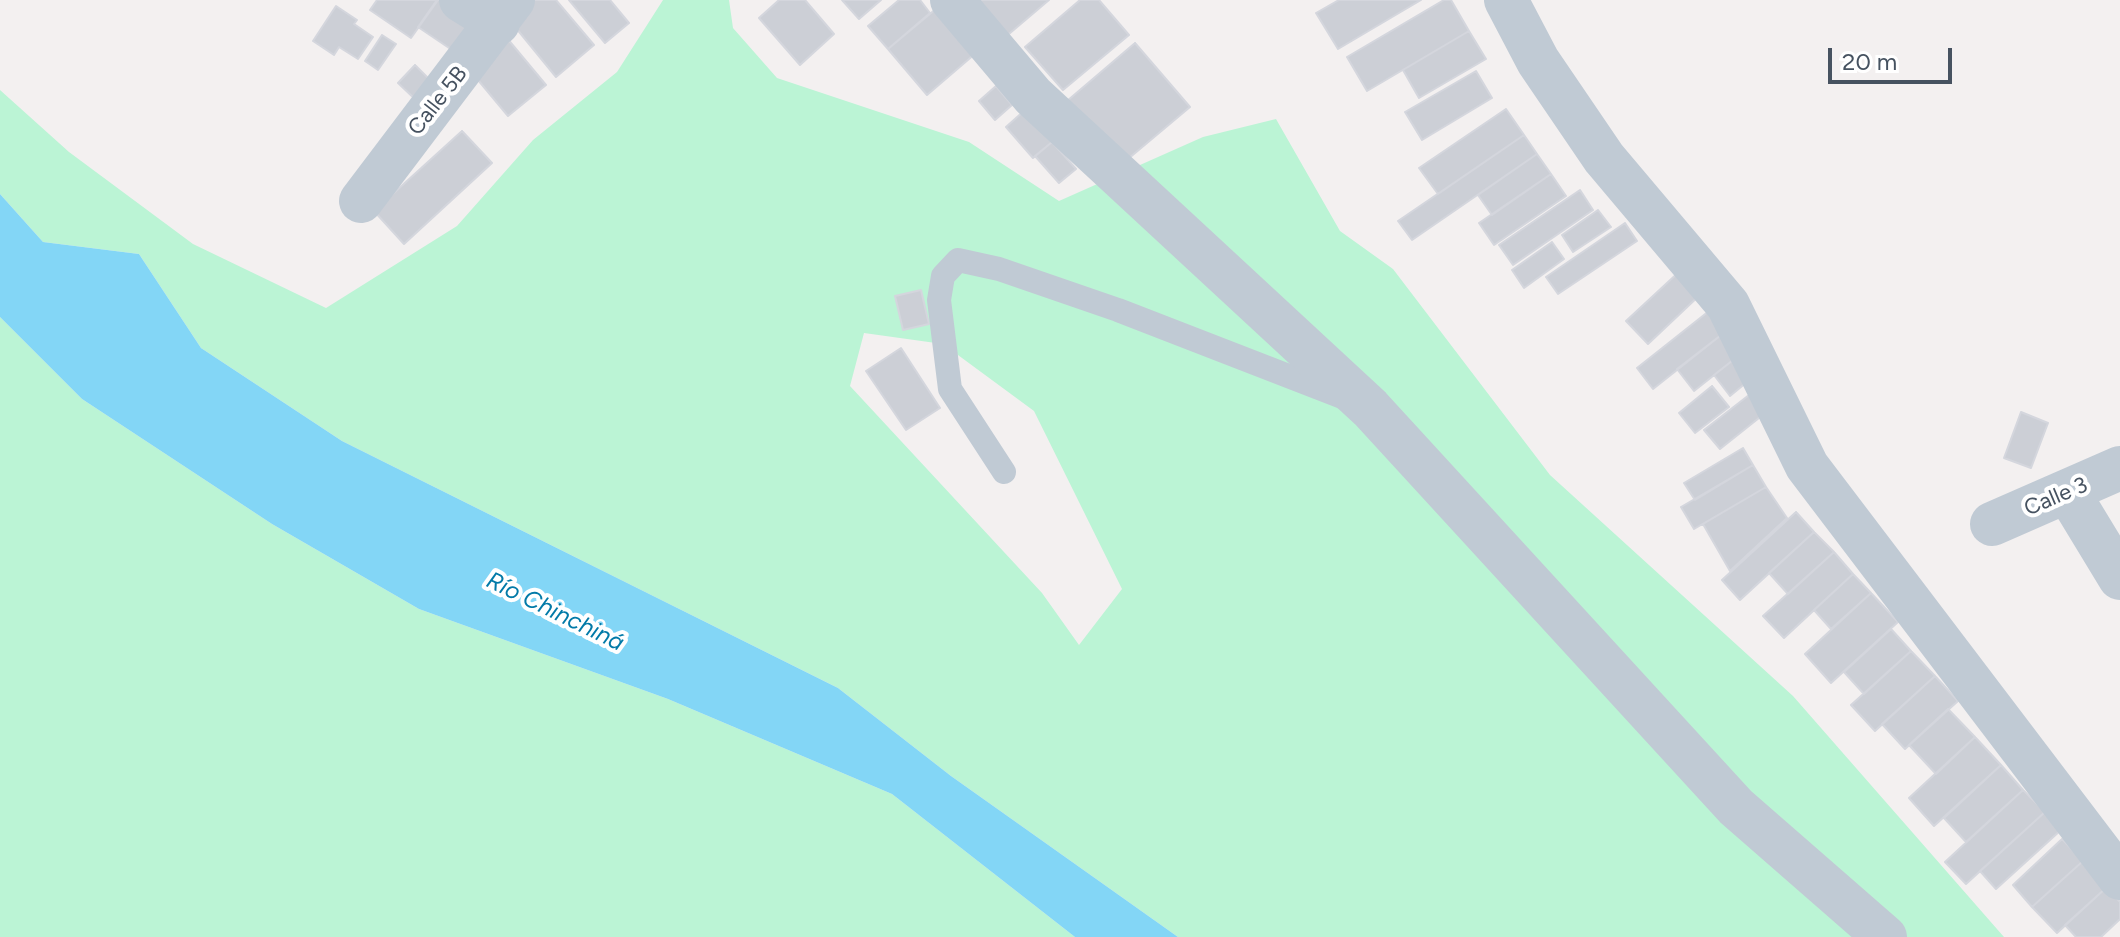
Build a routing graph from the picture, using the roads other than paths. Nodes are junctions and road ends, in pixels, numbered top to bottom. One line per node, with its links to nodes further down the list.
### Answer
1 (461, 0): 4 (street)
2 (952, 0): 6 (street)
3 (1506, 0): 12 (street)
4 (506, 12): 5 (street, Calle 5B)
5 (361, 201)
6 (1370, 408): 8 (lane); 13 (street)
7 (2120, 468): 9 (street, Calle 3)
8 (1004, 472)
9 (2069, 494): 10 (street, Calle 3); 11 (street)
10 (1992, 524)
11 (2120, 578)
12 (2120, 878)
13 (1885, 937)

